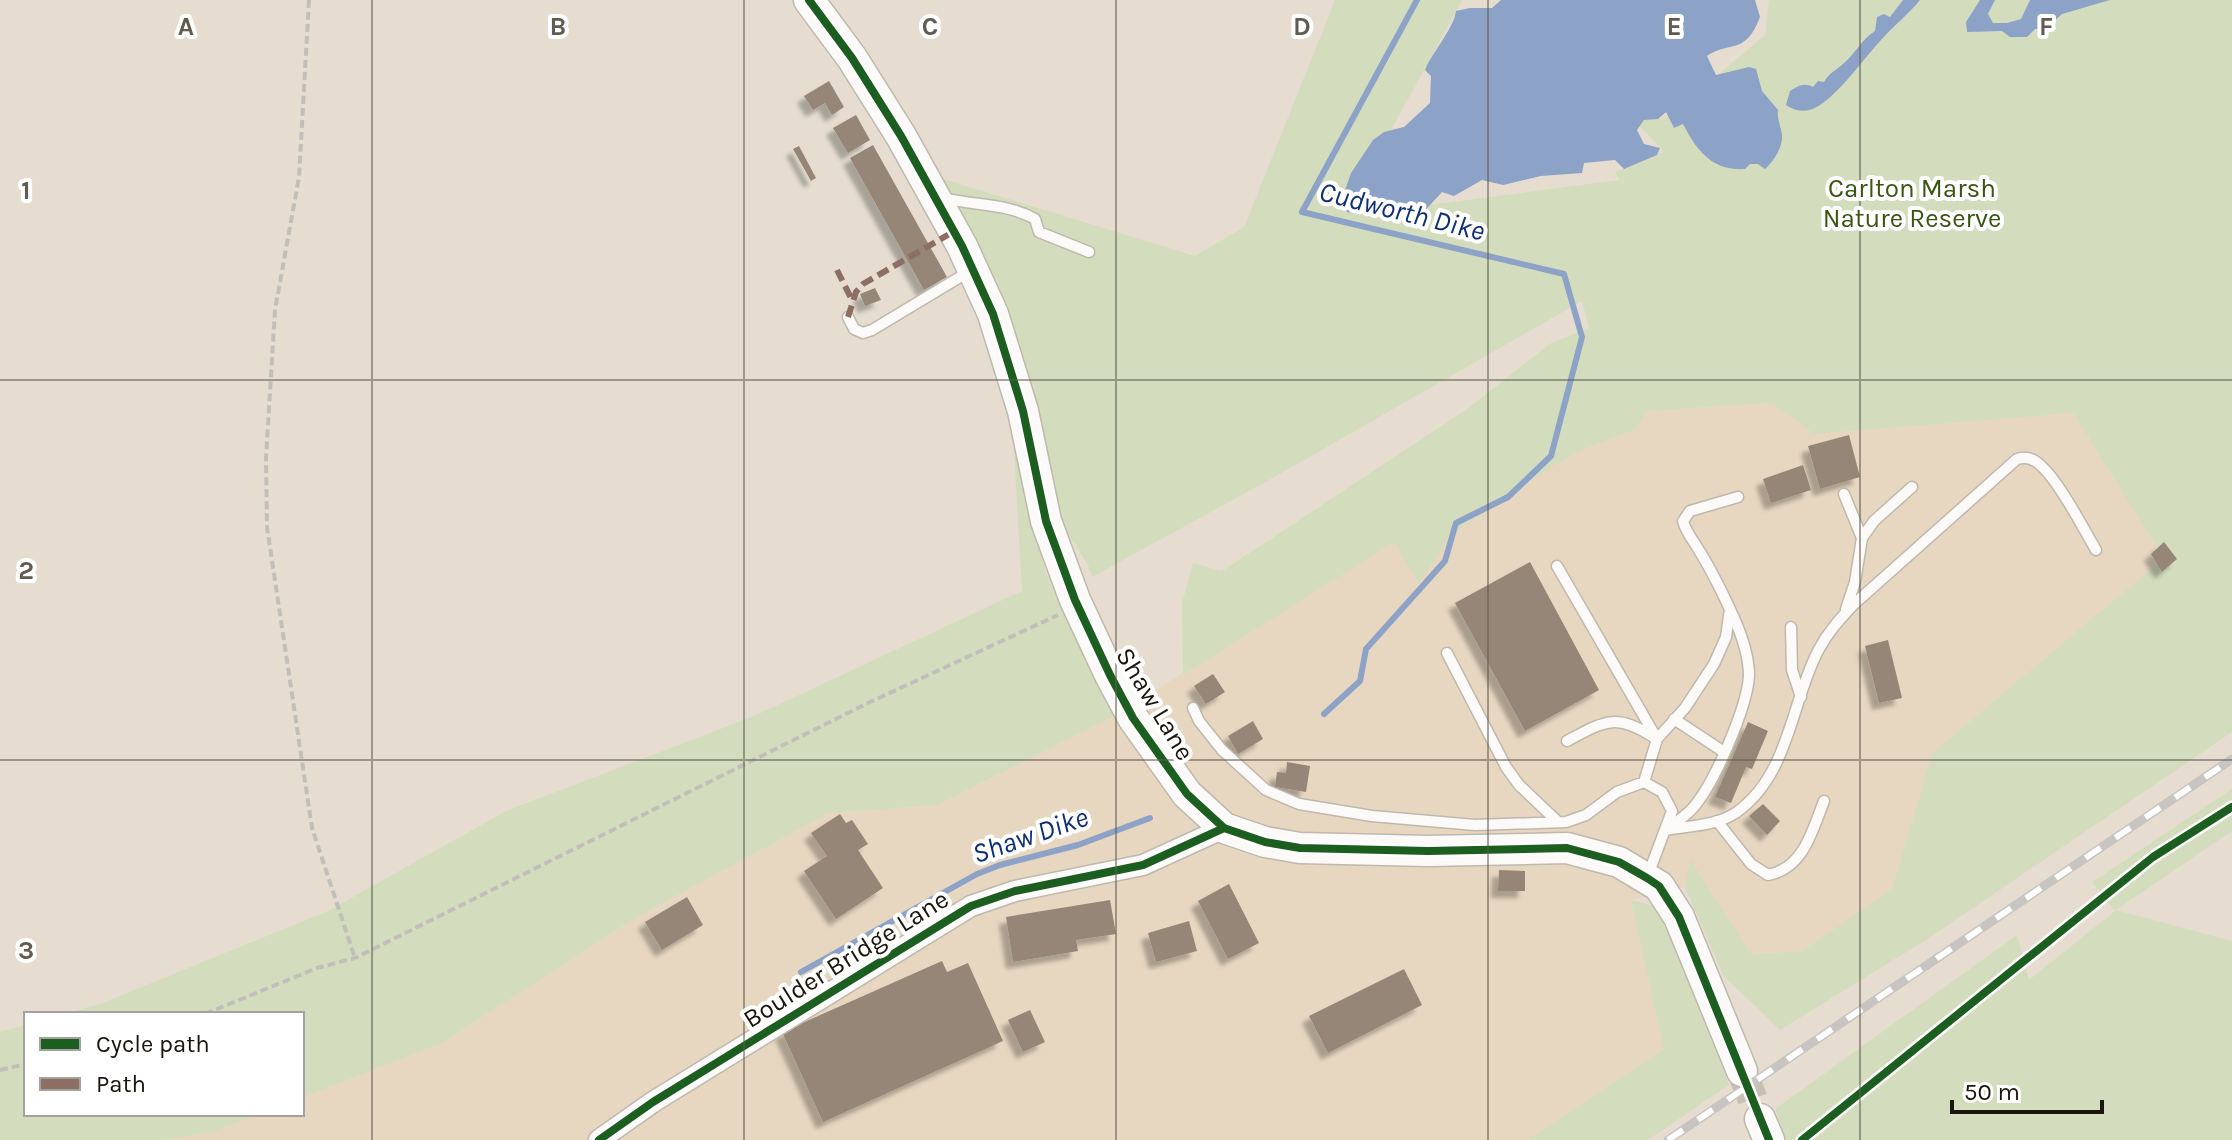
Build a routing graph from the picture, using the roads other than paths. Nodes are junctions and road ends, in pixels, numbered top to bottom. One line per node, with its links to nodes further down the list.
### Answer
1 (809, 0): 2 (street, Shaw Lane)
2 (934, 196): 3 (lane); 4 (street, Shaw Lane)
3 (1089, 252)
4 (972, 270): 5 (lane); 26 (street, Shaw Lane)
5 (848, 317)
6 (1912, 487): 9 (lane)
7 (1844, 494): 9 (lane)
8 (1738, 497): 12 (lane)
9 (1862, 538): 13 (lane)
10 (2096, 550): 13 (lane)
11 (1557, 566): 19 (lane)
12 (1730, 609): 18 (lane); 21 (lane)
13 (1844, 614): 16 (lane)
14 (1791, 627): 16 (lane)
15 (1447, 653): 25 (lane)
16 (1801, 699): 24 (lane)
17 (1193, 708): 25 (lane)
18 (1674, 719): 19 (lane); 21 (lane)
19 (1657, 739): 20 (lane); 22 (lane)
20 (1567, 741)
21 (1724, 752): 27 (lane)
22 (1644, 782): 25 (lane); 27 (lane)
23 (1824, 801): 24 (lane)
24 (1717, 821): 27 (lane)
25 (1558, 822)
26 (1224, 828): 28 (street, Shaw Lane); 30 (street, Boulder Bridge Lane)
27 (1665, 830): 28 (lane)
28 (1647, 878): 29 (street, Shaw Lane)
29 (1742, 1071)
30 (599, 1140)

